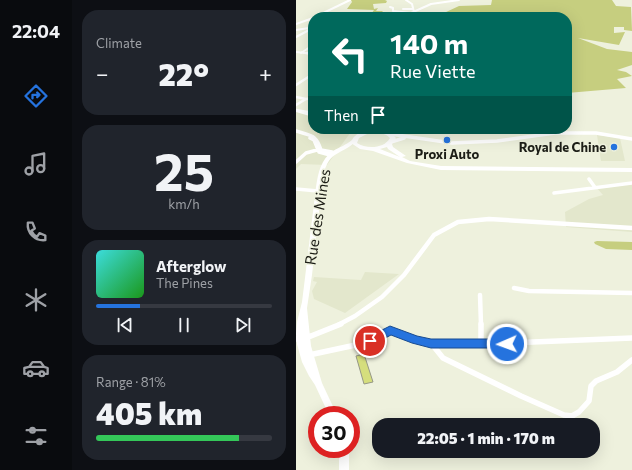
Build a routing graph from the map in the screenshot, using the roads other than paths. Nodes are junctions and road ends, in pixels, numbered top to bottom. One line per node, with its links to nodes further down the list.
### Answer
1 (350, 0): 8 (street)
2 (406, 0): 7 (street)
3 (459, 0): 4 (street)
4 (424, 6): 7 (street); 7 (street)
5 (390, 7): 6 (street)
6 (403, 9): 7 (street); 9 (street)
7 (413, 10): 10 (street); 11 (street)
8 (325, 12)
9 (408, 12)
10 (410, 12)
11 (434, 12)
12 (308, 19): 13 (street)
13 (296, 24)
14 (308, 28): 15 (street)
15 (296, 30)
16 (308, 30): 17 (street)
17 (296, 36)
18 (308, 48): 20 (street)
19 (296, 52): 20 (street)
20 (301, 53): 21 (street)
21 (308, 54)
22 (308, 77): 23 (street)
23 (296, 85)
24 (296, 97): 25 (street)
25 (306, 99): 26 (street)
26 (296, 105)
27 (296, 111): 28 (main road)
28 (308, 114)
29 (296, 132): 41 (street); 42 (street)
30 (572, 132): 36 (street)
31 (359, 134): 37 (main road)
32 (388, 134): 38 (main road)
33 (398, 134): 35 (street)
34 (540, 134): 35 (street)
35 (416, 138): 38 (street)
36 (632, 139)
37 (354, 141): 39 (main road); 42 (street, Rue des Mines)
38 (390, 143): 40 (main road); 44 (main road)
39 (360, 147): 40 (main road); 42 (street, Rue des Mines)
40 (371, 148): 45 (main road)
41 (317, 150): 42 (street); 43 (street)
42 (331, 154): 50 (street, Rue des Mines)
43 (296, 162)
44 (632, 166)
45 (632, 170)
46 (589, 179): 48 (street)
47 (632, 182): 48 (street)
48 (594, 186): 51 (street)
49 (296, 189): 50 (street)
50 (318, 191): 56 (street, Rue des Mines)
51 (554, 193)
52 (632, 228): 56 (street)
53 (514, 288): 54 (street)
54 (632, 293)
55 (480, 295): 59 (street)
56 (300, 334): 60 (street, Rue des Mines)
57 (632, 338): 59 (street)
58 (431, 343): 59 (street); 60 (street); 61 (street)
59 (480, 344)
60 (307, 355): 62 (street, Rue des Mines)
61 (632, 360)
62 (329, 406)
63 (344, 458): 64 (street)
64 (344, 470)

